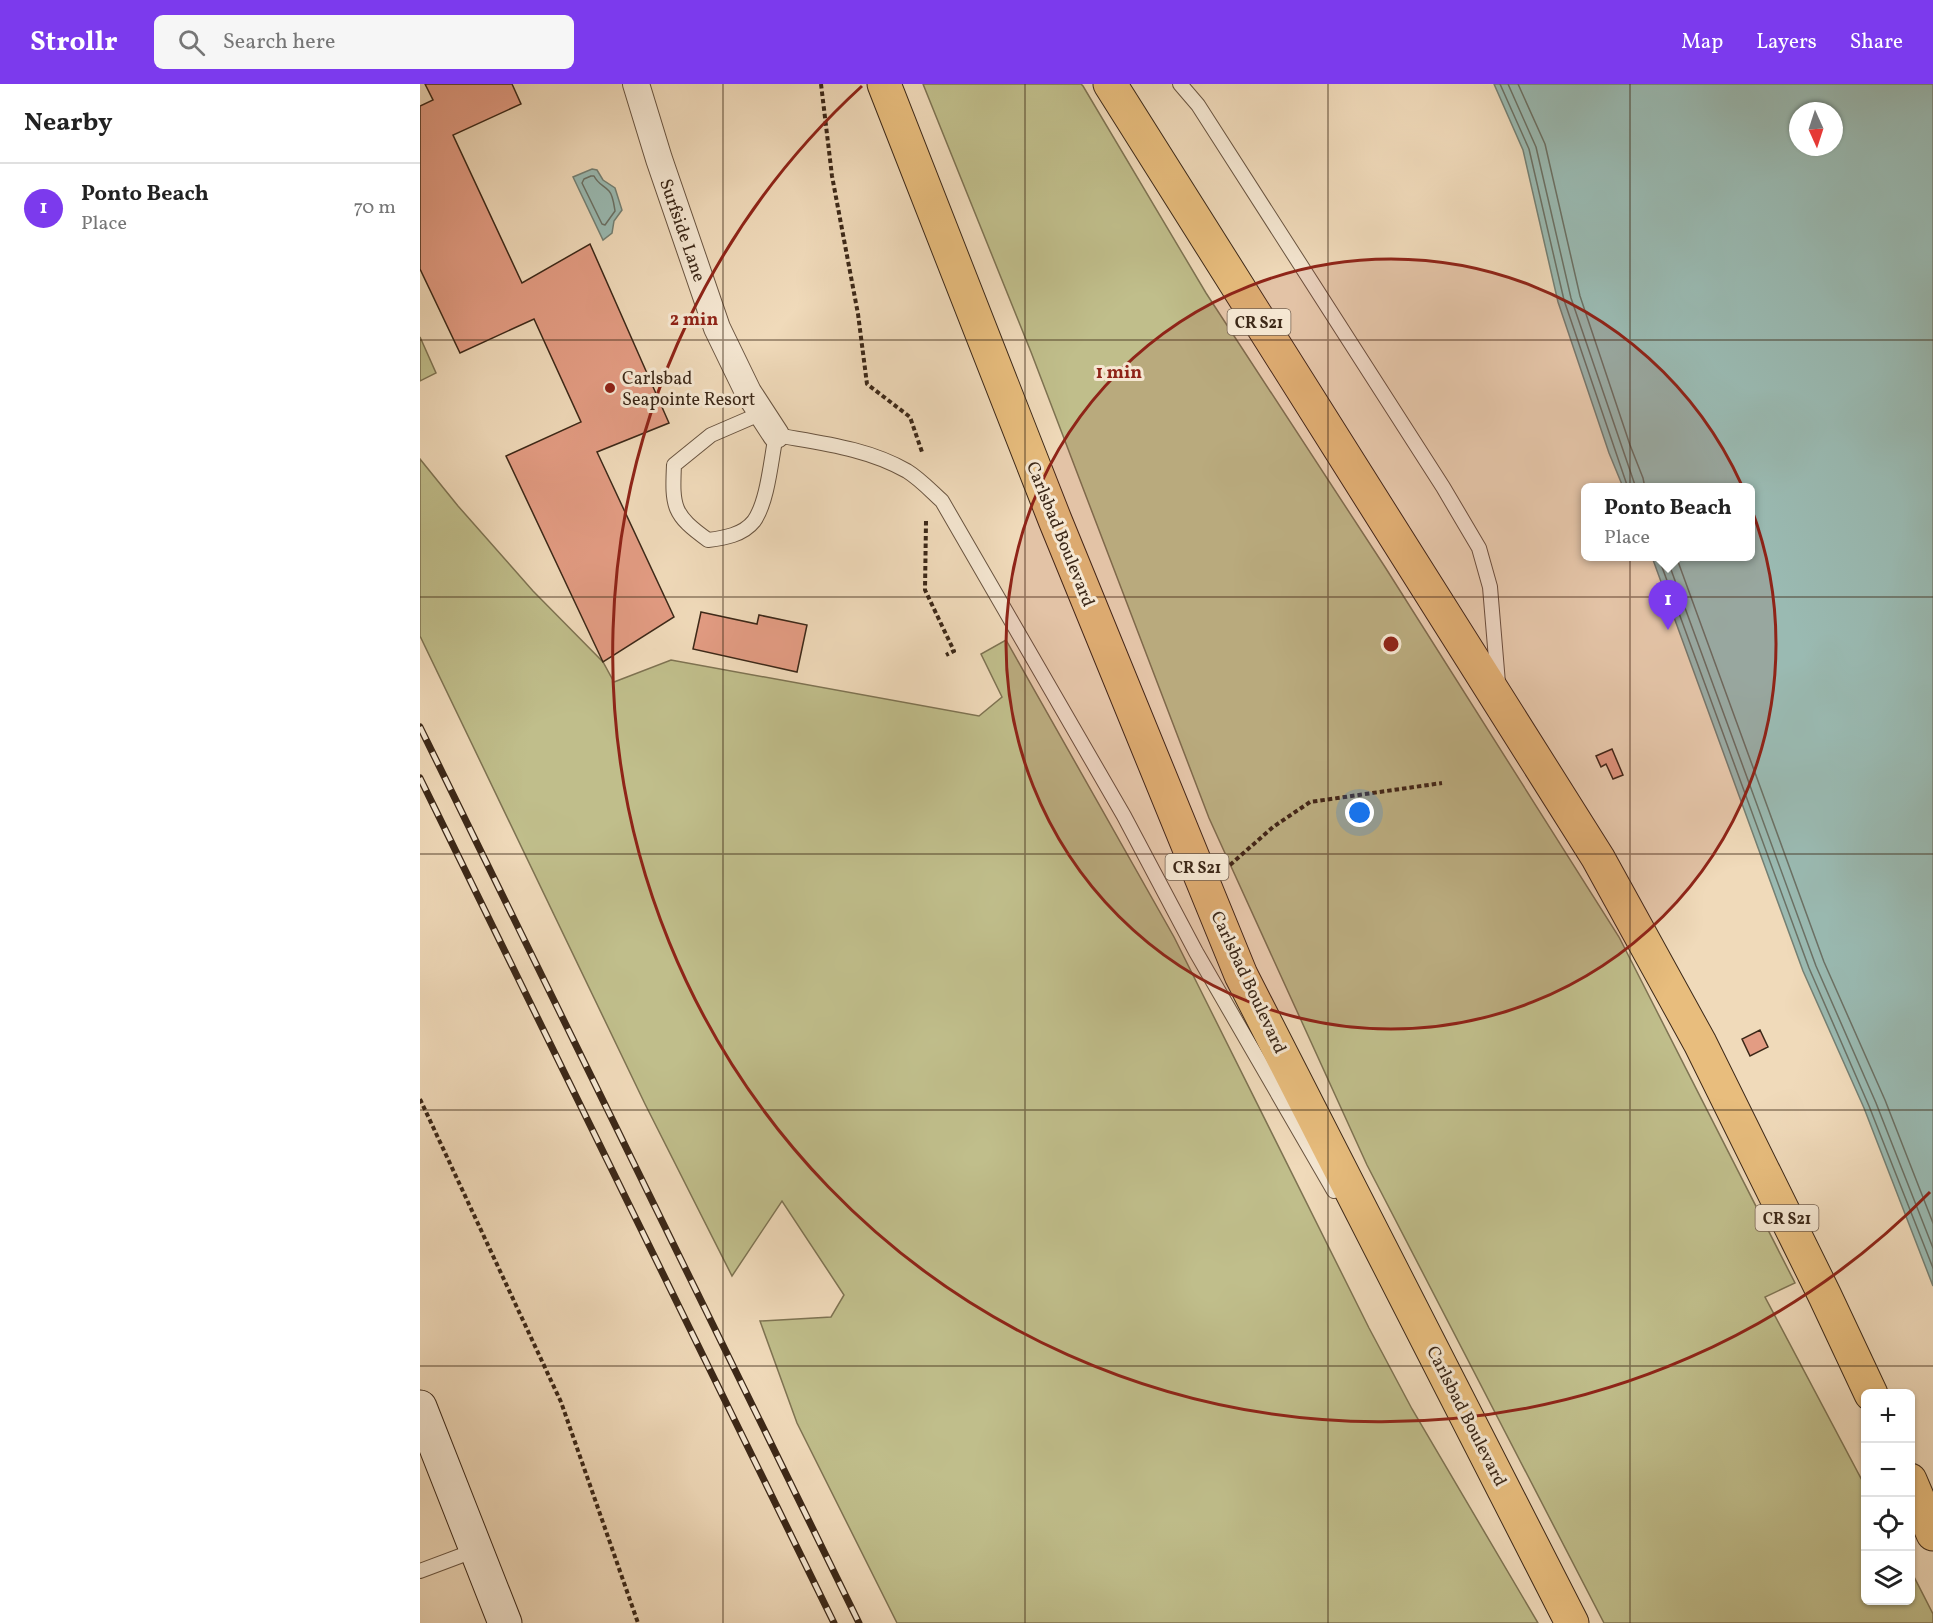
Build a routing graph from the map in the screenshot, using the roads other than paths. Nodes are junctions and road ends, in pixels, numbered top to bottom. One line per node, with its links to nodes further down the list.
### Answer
1 (636, 84): 5 (street, Surfside Lane)
2 (884, 84): 12 (main road, Carlsbad Boulevard / CR S21)
3 (1110, 84): 7 (main road, CR S21)
4 (1180, 84): 7 (lane)
5 (762, 413): 6 (street, Surfside Lane); 6 (lane)
6 (776, 435): 8 (lane)
7 (1500, 703): 10 (main road, CR S21)
8 (1340, 1201)
9 (1352, 1222): 12 (lane)
10 (1868, 1389)
11 (420, 1407): 15 (street)
12 (1490, 1460): 18 (main road, Carlsbad Boulevard / CR S21)
13 (1915, 1490): 14 (main road)
14 (1933, 1534)
15 (476, 1550): 16 (lane); 17 (street)
16 (420, 1571)
17 (505, 1623)
18 (1572, 1623)

